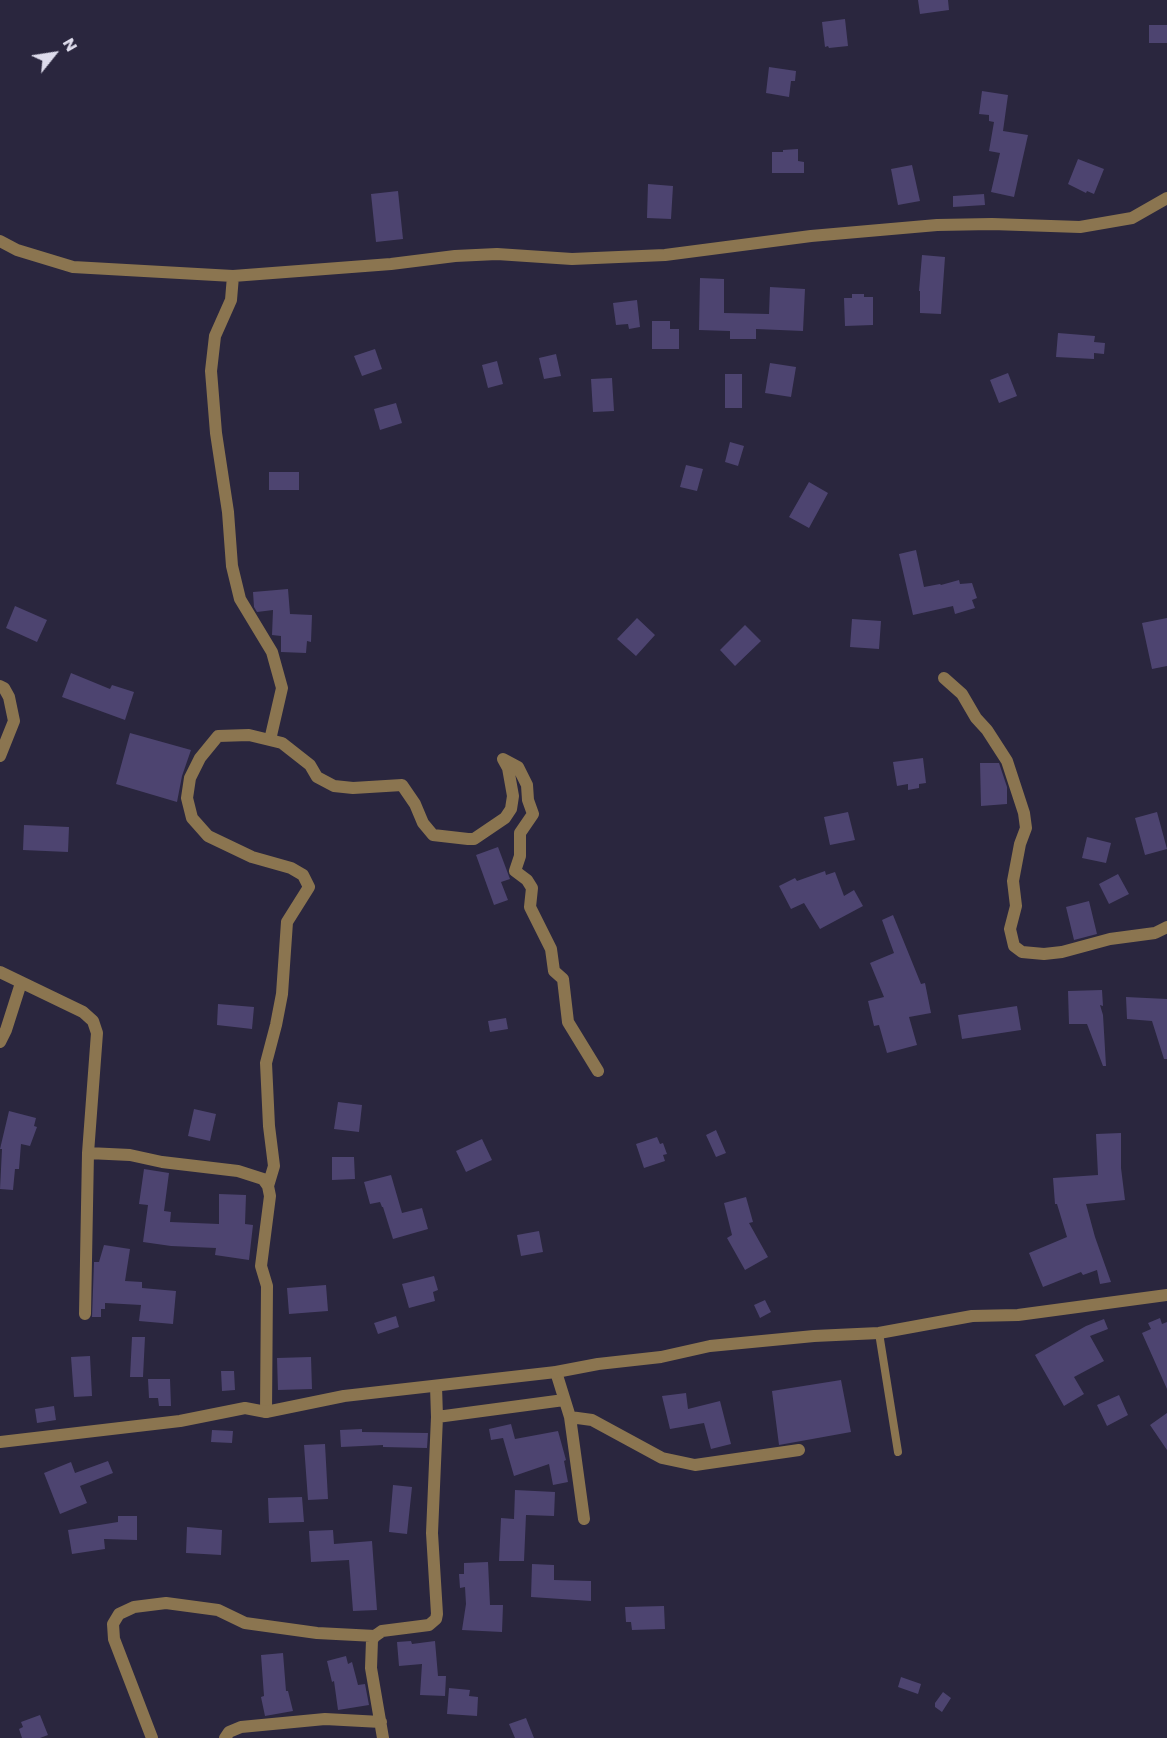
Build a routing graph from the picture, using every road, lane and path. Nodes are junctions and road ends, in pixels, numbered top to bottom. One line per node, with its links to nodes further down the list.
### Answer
1 (1167, 198): 3 (street)
2 (0, 242): 3 (street)
3 (232, 276): 6 (street)
4 (944, 678): 8 (street)
5 (0, 686): 7 (street)
6 (270, 740): 12 (street); 14 (street)
7 (0, 756)
8 (1167, 927)
9 (0, 972): 10 (street)
10 (21, 983): 11 (street); 13 (street)
11 (0, 1042)
12 (598, 1071)
13 (88, 1153): 14 (street); 16 (street)
14 (268, 1186): 21 (street)
15 (1167, 1295): 17 (street)
16 (85, 1314)
17 (879, 1333): 18 (street); 26 (lane)
18 (556, 1372): 19 (street); 20 (street)
19 (436, 1386): 21 (street); 22 (street)
20 (564, 1400): 22 (street); 23 (street)
21 (266, 1412): 24 (street)
22 (437, 1417): 28 (street)
23 (570, 1417): 25 (street); 27 (street)
24 (0, 1442)
25 (799, 1450)
26 (898, 1452)
27 (584, 1519)
28 (375, 1636): 29 (street); 30 (street)
29 (381, 1722): 31 (street); 32 (street)
30 (152, 1738)
31 (225, 1738)
32 (384, 1738)

